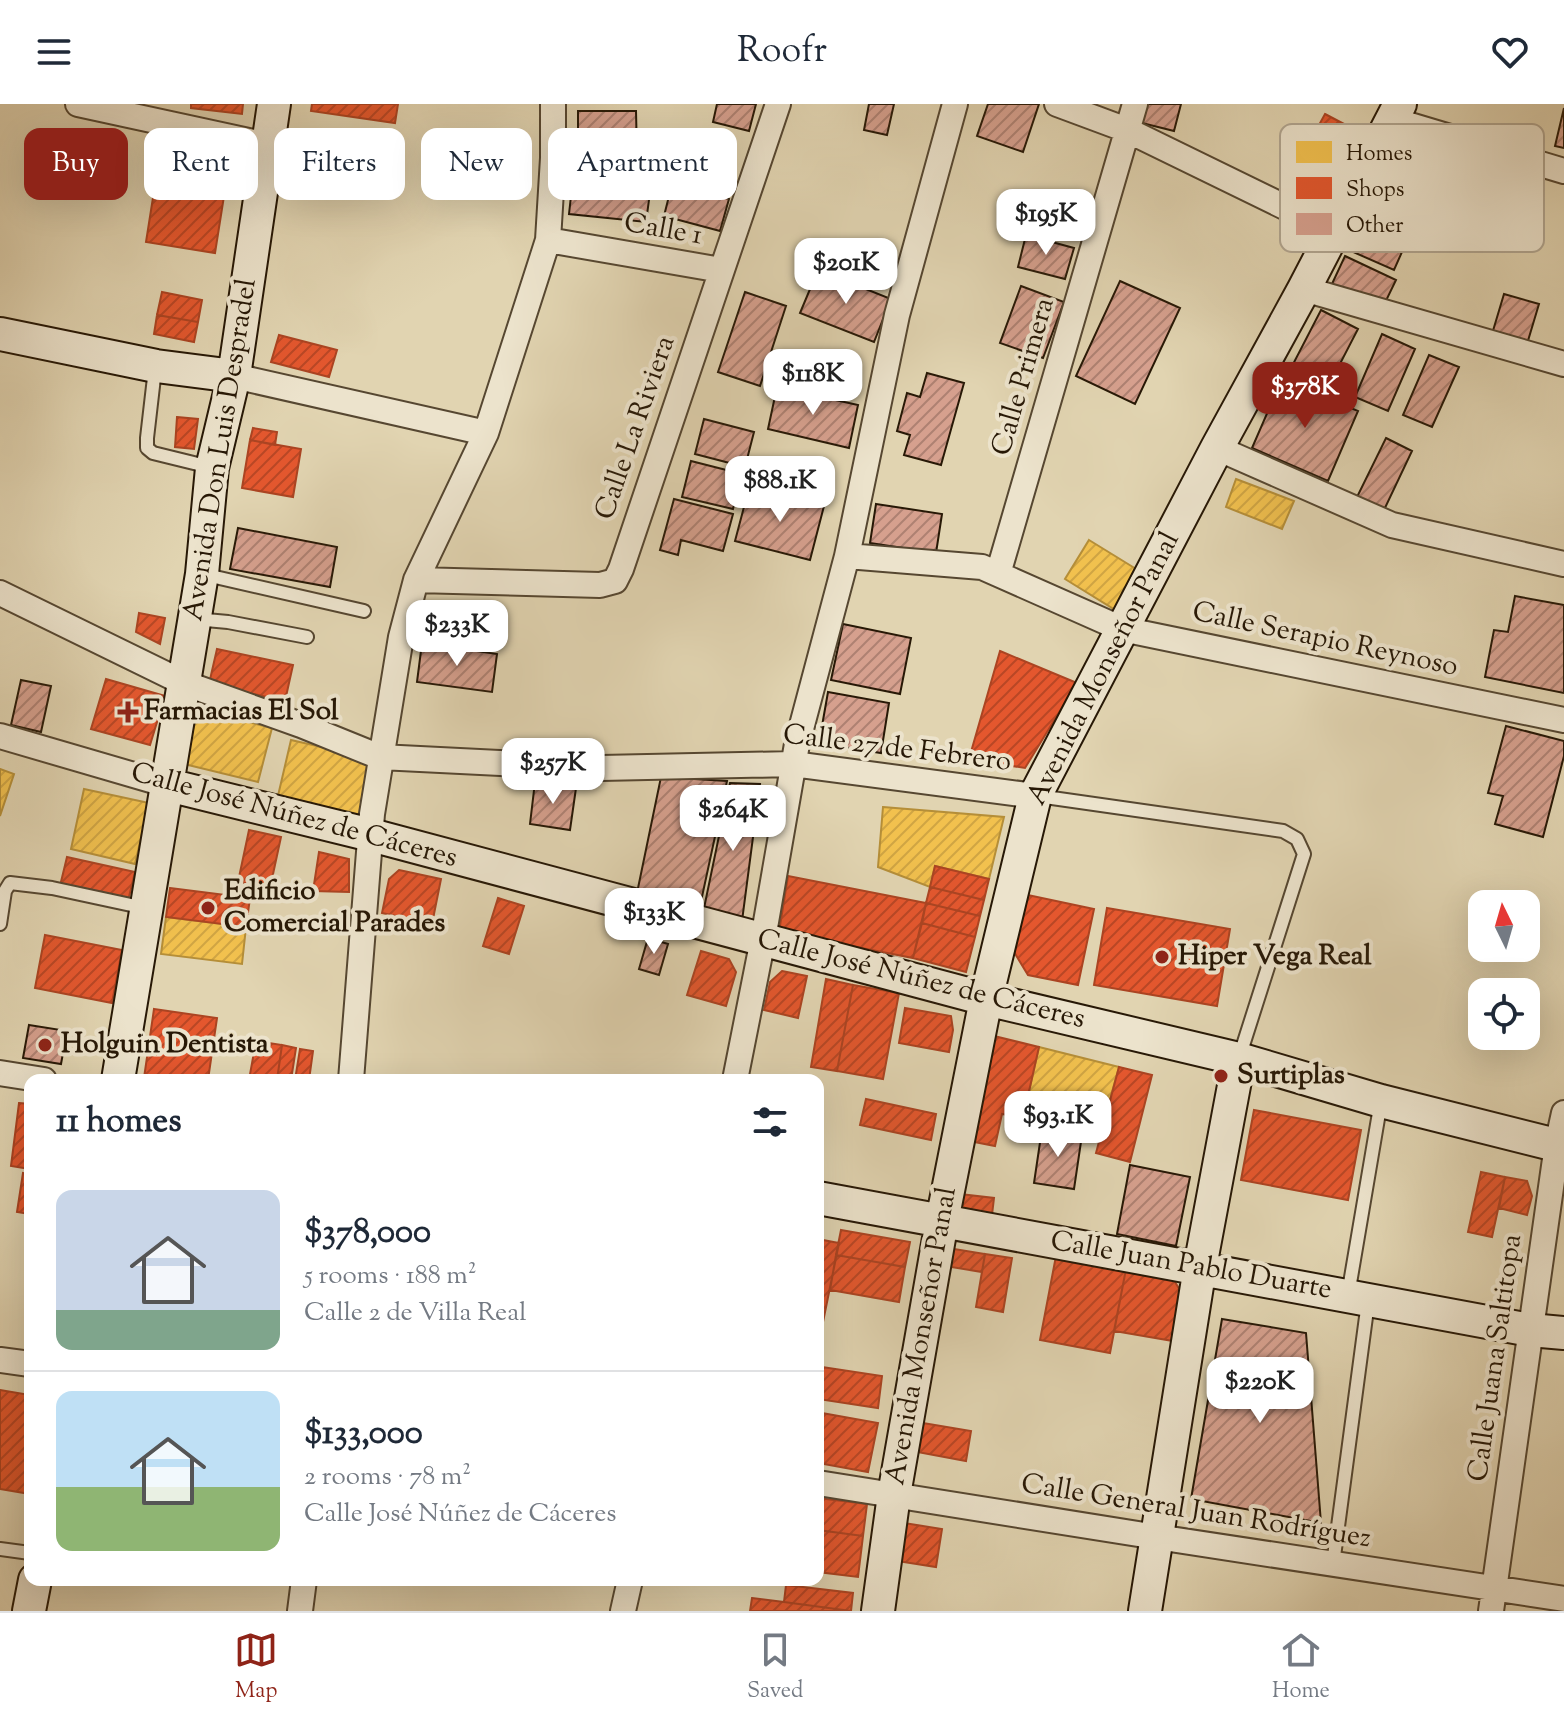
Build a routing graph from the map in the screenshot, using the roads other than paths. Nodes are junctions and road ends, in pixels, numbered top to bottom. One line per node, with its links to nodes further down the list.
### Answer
1 (78, 104): 11 (street)
2 (274, 104): 11 (main road, Avenida Don Luis Despradel)
3 (553, 104): 15 (street)
4 (778, 104): 17 (street, Calle La Riviera)
5 (955, 104): 26 (street)
6 (1057, 104): 10 (street)
7 (1135, 104): 10 (street, Calle Primera)
8 (1397, 112): 9 (street)
9 (1431, 124)
10 (1127, 130): 14 (street); 29 (street, Calle Primera)
11 (267, 145): 22 (main road, Avenida Don Luis Despradel)
12 (1544, 164): 13 (street)
13 (1564, 171)
14 (1280, 205)
15 (548, 240): 17 (street, Calle 1); 23 (street)
16 (1323, 252): 18 (main road, Avenida Monseñor Panal)
17 (721, 270): 30 (street, Calle La Riviera)
18 (1304, 289): 20 (street); 24 (main road, Avenida Monseñor Panal)
19 (0, 334): 21 (main road)
20 (1564, 364)
21 (156, 366): 22 (main road); 25 (lane)
22 (234, 376): 23 (street); 25 (main road, Avenida Don Luis Despradel)
23 (486, 433): 30 (street)
24 (1217, 448): 27 (street); 34 (main road, Avenida Monseñor Panal)
25 (212, 468): 28 (main road, Avenida Don Luis Despradel)
26 (847, 556): 29 (street, Calle Serapio Reynoso); 40 (street)
27 (1564, 564)
28 (202, 574): 32 (lane); 33 (main road, Avenida Don Luis Despradel)
29 (998, 574): 34 (street, Calle Serapio Reynoso)
30 (416, 580): 39 (street)
31 (0, 593): 36 (street, Calle 27 de Febrero)
32 (364, 611)
33 (195, 619): 35 (lane); 36 (main road, Avenida Don Luis Despradel)
34 (1122, 629): 37 (street, Calle Serapio Reynoso); 42 (main road, Avenida Monseñor Panal)
35 (307, 637)
36 (184, 683): 39 (street, Calle 27 de Febrero); 41 (main road, Avenida Don Luis Despradel)
37 (1564, 720)
38 (0, 736): 41 (street, Calle José Núñez de Cáceres)
39 (380, 757): 40 (street, Calle 27 de Febrero); 43 (street)
40 (793, 764): 42 (street, Calle 27 de Febrero); 46 (street)
41 (168, 785): 43 (main road, Calle José Núñez de Cáceres); 44 (main road, Avenida Don Luis Despradel)
42 (1035, 796): 47 (main road, Avenida Monseñor Panal); 48 (lane, Calle 27 de Febrero)
43 (371, 835): 46 (main road, Calle José Núñez de Cáceres); 51 (street)
44 (148, 909): 45 (lane); 50 (main road, Avenida Don Luis Despradel)
45 (0, 924)
46 (763, 939): 47 (main road, Calle José Núñez de Cáceres); 52 (street)
47 (986, 999): 48 (main road, Calle José Núñez de Cáceres); 58 (main road, Avenida Monseñor Panal)
48 (1239, 1059): 54 (main road, Calle José Núñez de Cáceres); 59 (main road)
49 (0, 1073): 53 (street)
50 (119, 1074)
51 (351, 1074)
52 (736, 1074)
53 (24, 1077)
54 (1381, 1101): 56 (main road, Calle José Núñez de Cáceres); 60 (lane)
55 (1564, 1113): 56 (street, Calle Juana Saltitopa)
56 (1560, 1146): 61 (street, Calle Juana Saltitopa)
57 (824, 1199): 58 (main road, Calle Juan Pablo Duarte)
58 (942, 1221): 59 (main road, Calle Juan Pablo Duarte); 66 (main road, Avenida Monseñor Panal)
59 (1200, 1267): 60 (main road, Calle Juan Pablo Duarte); 67 (main road)
60 (1358, 1297): 61 (main road, Calle Juan Pablo Duarte); 70 (lane)
61 (1530, 1330): 62 (main road, Calle Juan Pablo Duarte); 75 (street, Calle Juana Saltitopa)
62 (1564, 1333)
63 (0, 1360): 64 (street)
64 (24, 1363)
65 (824, 1484): 66 (street, Calle General Juan Rodríguez)
66 (894, 1495): 67 (street, Calle General Juan Rodríguez); 79 (main road, Avenida Monseñor Panal)
67 (1157, 1537): 70 (street, Calle General Juan Rodríguez); 80 (main road)
68 (0, 1549): 69 (lane)
69 (24, 1552)
70 (1333, 1564): 75 (street, Calle General Juan Rodríguez)
71 (34, 1586): 76 (main road)
72 (303, 1586): 77 (street)
73 (629, 1586): 78 (street)
74 (1564, 1599): 75 (street, Calle General Juan Rodríguez)
75 (1492, 1600)
76 (29, 1611)
77 (300, 1611)
78 (623, 1611)
79 (878, 1611)
80 (1145, 1611)

